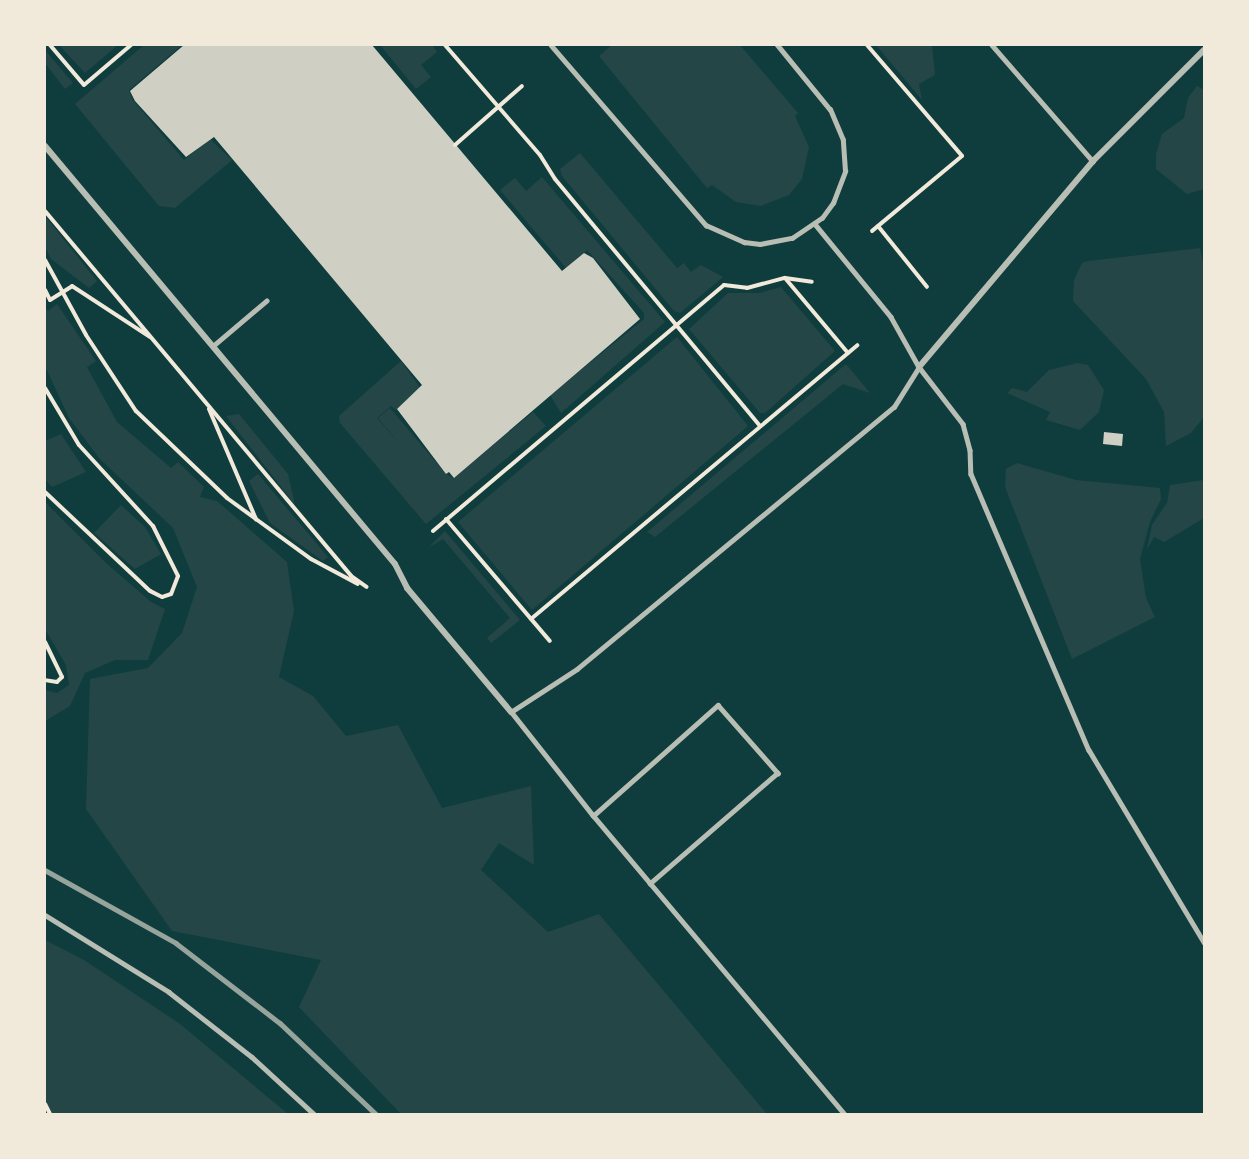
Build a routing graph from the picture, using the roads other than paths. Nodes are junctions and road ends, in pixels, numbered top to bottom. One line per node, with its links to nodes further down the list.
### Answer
1 (551, 45): 7 (lane)
2 (777, 45): 7 (lane)
3 (992, 45): 6 (lane)
4 (1204, 50): 6 (street)
5 (45, 146): 9 (street)
6 (1093, 162): 10 (street)
7 (815, 224): 10 (lane)
8 (266, 301): 9 (lane)
9 (213, 346): 11 (street)
10 (920, 367): 11 (lane); 15 (lane)
11 (511, 712): 12 (lane)
12 (593, 816): 13 (lane); 13 (lane)
13 (650, 884): 17 (lane)
14 (45, 915): 16 (lane)
15 (1204, 942)
16 (314, 1114)
17 (844, 1114)

